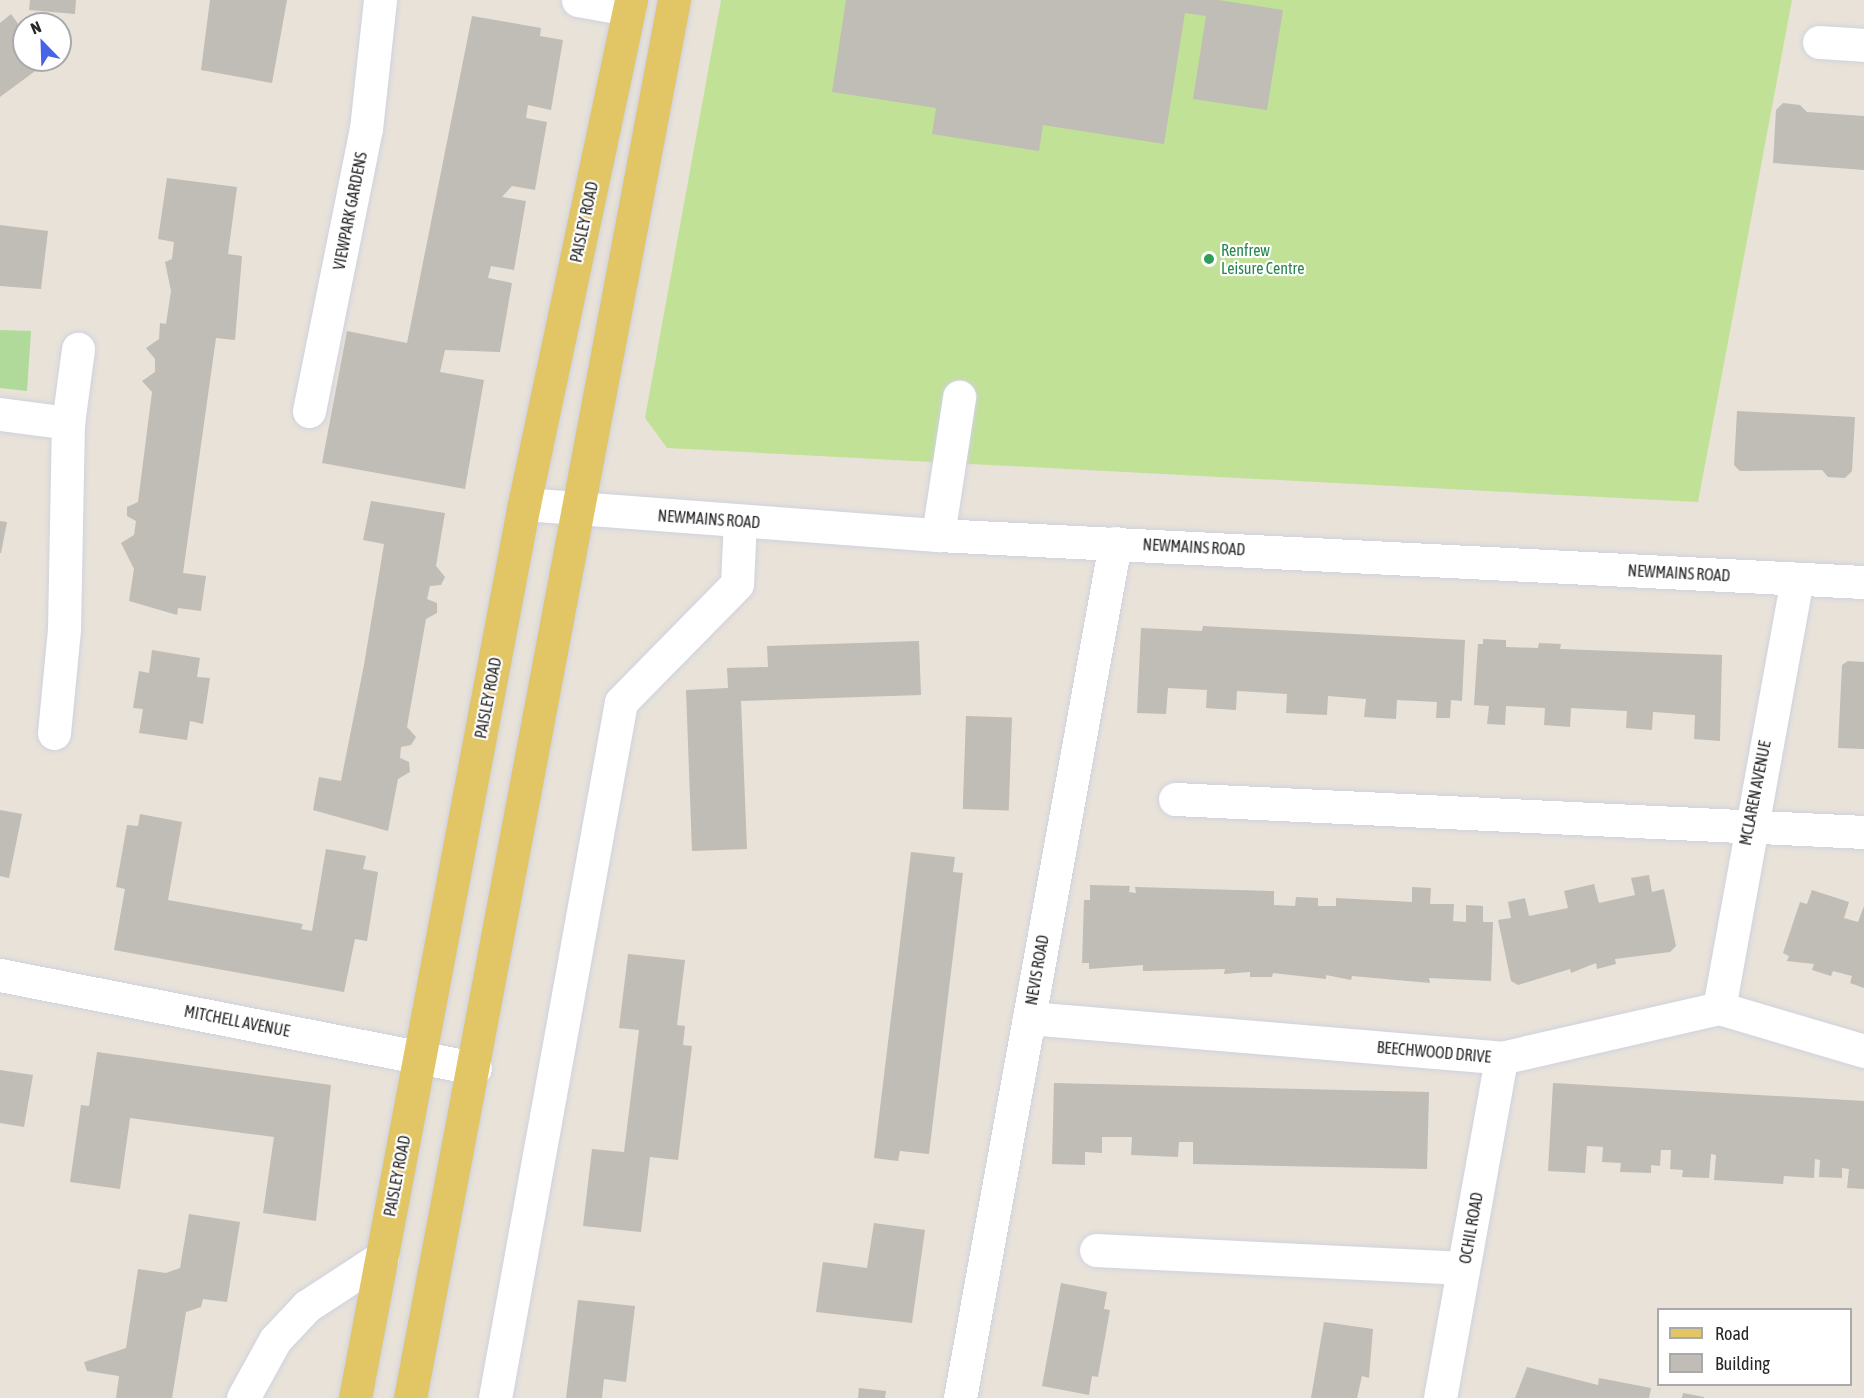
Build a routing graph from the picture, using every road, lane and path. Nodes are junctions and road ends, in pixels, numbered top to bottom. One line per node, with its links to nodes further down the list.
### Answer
1 (578, 0): 4 (street)
2 (674, 0): 13 (main road)
3 (385, 3): 9 (street, VIEWPARK GARDENS)
4 (630, 5): 12 (main road, PAISLEY ROAD)
5 (1819, 42): 6 (street)
6 (1864, 45)
7 (78, 349): 11 (street)
8 (959, 397): 15 (street)
9 (309, 411)
10 (0, 414): 11 (street)
11 (68, 423): 19 (street)
12 (524, 504): 13 (street, NEWMAINS ROAD); 27 (main road, PAISLEY ROAD)
13 (579, 512): 14 (street, NEWMAINS ROAD); 29 (main road)
14 (740, 521): 15 (street, NEWMAINS ROAD); 36 (street)
15 (938, 535): 16 (street, NEWMAINS ROAD)
16 (1115, 543): 17 (street, NEWMAINS ROAD); 25 (street, NEVIS ROAD)
17 (1797, 579): 18 (street, NEWMAINS ROAD); 21 (street, MCLAREN AVENUE)
18 (1864, 582)
19 (54, 733)
20 (1175, 799): 21 (street)
21 (1749, 826): 22 (street); 24 (street, MCLAREN AVENUE)
22 (1864, 832)
23 (0, 975): 27 (street, MITCHELL AVENUE)
24 (1719, 1008): 26 (street, BEECHWOOD DRIVE); 28 (street, BEECHWOOD DRIVE)
25 (1029, 1018): 28 (street, BEECHWOOD DRIVE); 37 (street, NEVIS ROAD)
26 (1864, 1050)
27 (421, 1056): 29 (street, MITCHELL AVENUE); 31 (main road, PAISLEY ROAD)
28 (1501, 1058): 32 (street, OCHIL ROAD)
29 (475, 1068): 35 (main road)
30 (1096, 1250): 32 (street)
31 (382, 1257): 33 (street); 34 (main road, PAISLEY ROAD)
32 (1463, 1268): 38 (street, OCHIL ROAD)
33 (243, 1398)
34 (354, 1398)
35 (410, 1398)
36 (495, 1398)
37 (960, 1398)
38 (1440, 1398)

